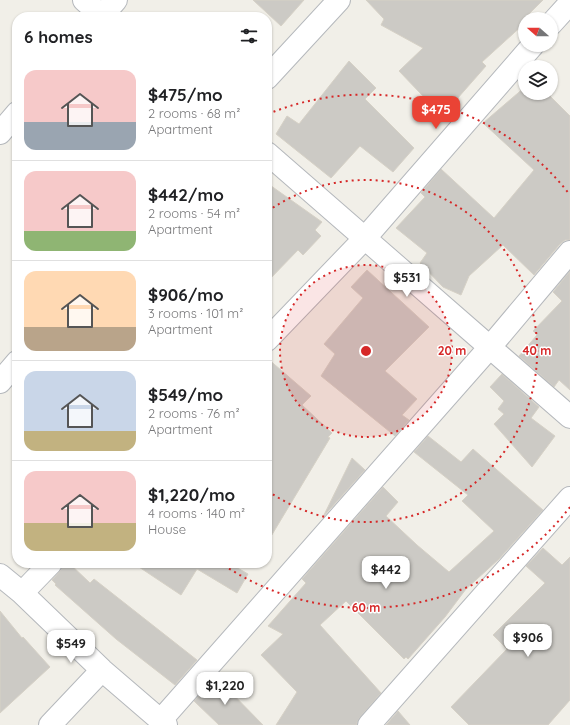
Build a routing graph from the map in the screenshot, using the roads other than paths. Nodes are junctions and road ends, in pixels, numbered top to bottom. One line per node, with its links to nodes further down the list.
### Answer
1 (84, 0): 5 (street)
2 (116, 0): 6 (street)
3 (339, 0): 9 (street)
4 (570, 3): 7 (street)
5 (97, 12)
6 (106, 12)
7 (558, 16)
8 (526, 52): 13 (street)
9 (272, 73)
10 (12, 119): 11 (street)
11 (0, 133)
12 (272, 157): 13 (street)
13 (365, 238): 15 (street); 16 (street)
14 (570, 252): 16 (street)
15 (272, 335)
16 (490, 347): 19 (street); 25 (street)
17 (12, 368): 18 (street)
18 (0, 382)
19 (570, 417)
20 (570, 498): 27 (street)
21 (47, 568): 23 (street)
22 (0, 575): 23 (street)
23 (22, 594): 24 (street)
24 (102, 670): 25 (street); 26 (street)
25 (164, 723)
26 (50, 725)
27 (369, 725)

